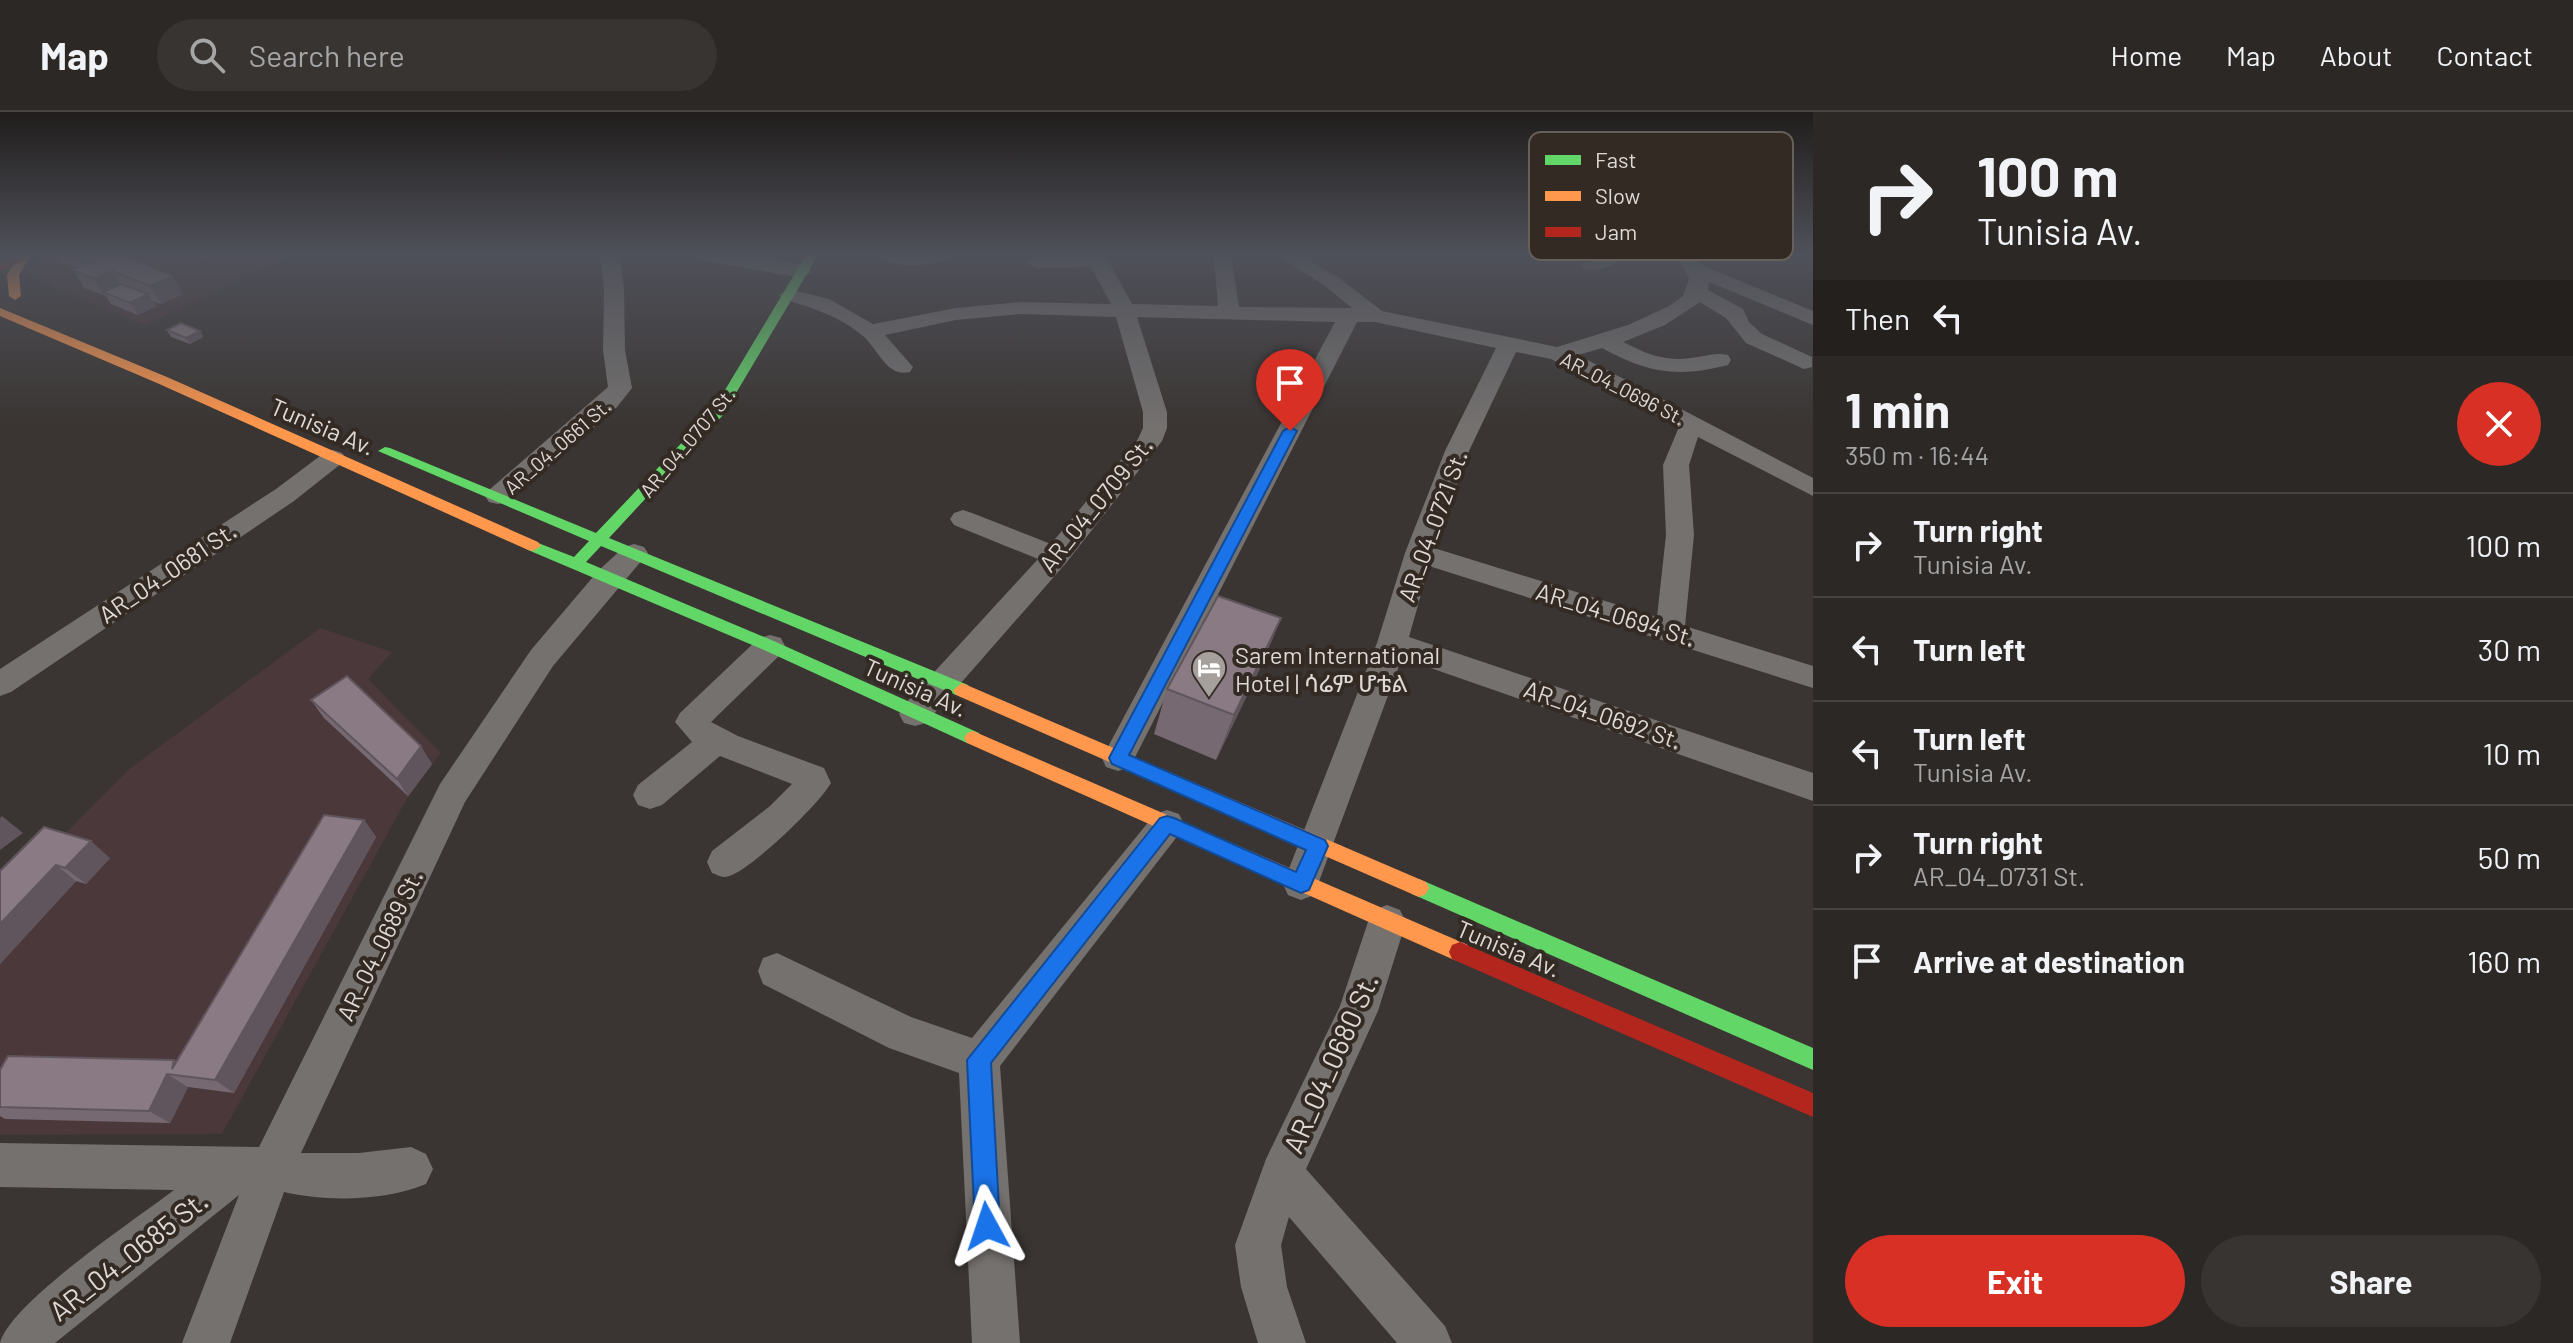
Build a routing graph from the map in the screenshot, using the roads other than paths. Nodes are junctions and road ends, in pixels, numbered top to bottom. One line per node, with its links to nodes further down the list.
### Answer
1 (1, 312): 21 (main road, Tunisia Av.)
2 (614, 312): 23 (street, AR_04_0661 St.)
3 (778, 312): 25 (main road, AR_04_0707 St.)
4 (840, 312): 12 (street)
5 (970, 312): 12 (street, AR_04_0696 St.)
6 (1125, 312): 27 (street, AR_04_0709 St.)
7 (1277, 312): 11 (street, AR_04_0696 St.)
8 (1360, 312): 11 (street)
9 (1670, 312): 13 (street)
10 (1732, 312): 17 (street)
11 (1362, 315): 14 (street, AR_04_0696 St.); 37 (street)
12 (870, 331): 18 (street)
13 (1603, 340): 15 (street); 16 (street)
14 (1508, 345): 15 (street, AR_04_0696 St.); 26 (street, AR_04_0721 St.)
15 (1558, 354): 19 (street, AR_04_0696 St.)
16 (1720, 360)
17 (1804, 362)
18 (902, 367)
19 (1693, 423): 22 (street, AR_04_0696 St.); 29 (street)
20 (372, 445): 23 (main road, Tunisia Av.)
21 (333, 458): 28 (main road, Tunisia Av.); 34 (street, AR_04_0681 St.)
22 (1811, 486)
23 (498, 496): 25 (main road, Tunisia Av.)
24 (963, 519): 27 (street)
25 (601, 540): 28 (main road, Tunisia Av.); 28 (main road, AR_04_0707 St.)
26 (1419, 553): 29 (street, AR_04_0694 St.); 30 (street, AR_04_0721 St.)
27 (1056, 556): 33 (street, AR_04_0709 St.)
28 (606, 565): 31 (main road, Tunisia Av.); 33 (main road, Tunisia Av.); 50 (street, AR_04_0689 St.)
29 (1670, 630): 32 (street, AR_04_0694 St.)
30 (1392, 643): 38 (street, AR_04_0692 St.); 41 (street, AR_04_0721 St.)
31 (770, 646): 35 (main road, Tunisia Av.); 36 (street)
32 (1813, 677)
33 (943, 682): 35 (street, AR_04_0709 St.); 37 (main road, Tunisia Av.)
34 (0, 684)
35 (915, 714): 40 (main road, Tunisia Av.)
36 (716, 741): 39 (street); 42 (street)
37 (1118, 758): 41 (main road, Tunisia Av.)
38 (1813, 787)
39 (650, 795)
40 (1167, 824): 43 (main road, Tunisia Av.); 47 (street)
41 (1318, 846): 43 (street, AR_04_0721 St.); 46 (main road, Tunisia Av.)
42 (725, 862)
43 (1301, 884): 44 (main road, Tunisia Av.)
44 (1387, 922): 48 (main road, Tunisia Av.); 52 (street, AR_04_0680 St.)
45 (777, 971): 47 (street)
46 (1813, 1059)
47 (979, 1060): 55 (street)
48 (1813, 1105)
49 (0, 1165): 50 (street)
50 (254, 1169): 51 (street); 53 (street, AR_04_0685 St.); 54 (street, AR_04_0689 St.)
51 (411, 1169)
52 (1281, 1174): 56 (street); 57 (street, AR_04_0680 St.)
53 (23, 1343)
54 (206, 1343)
55 (996, 1343)
56 (1282, 1343)
57 (1428, 1343)

